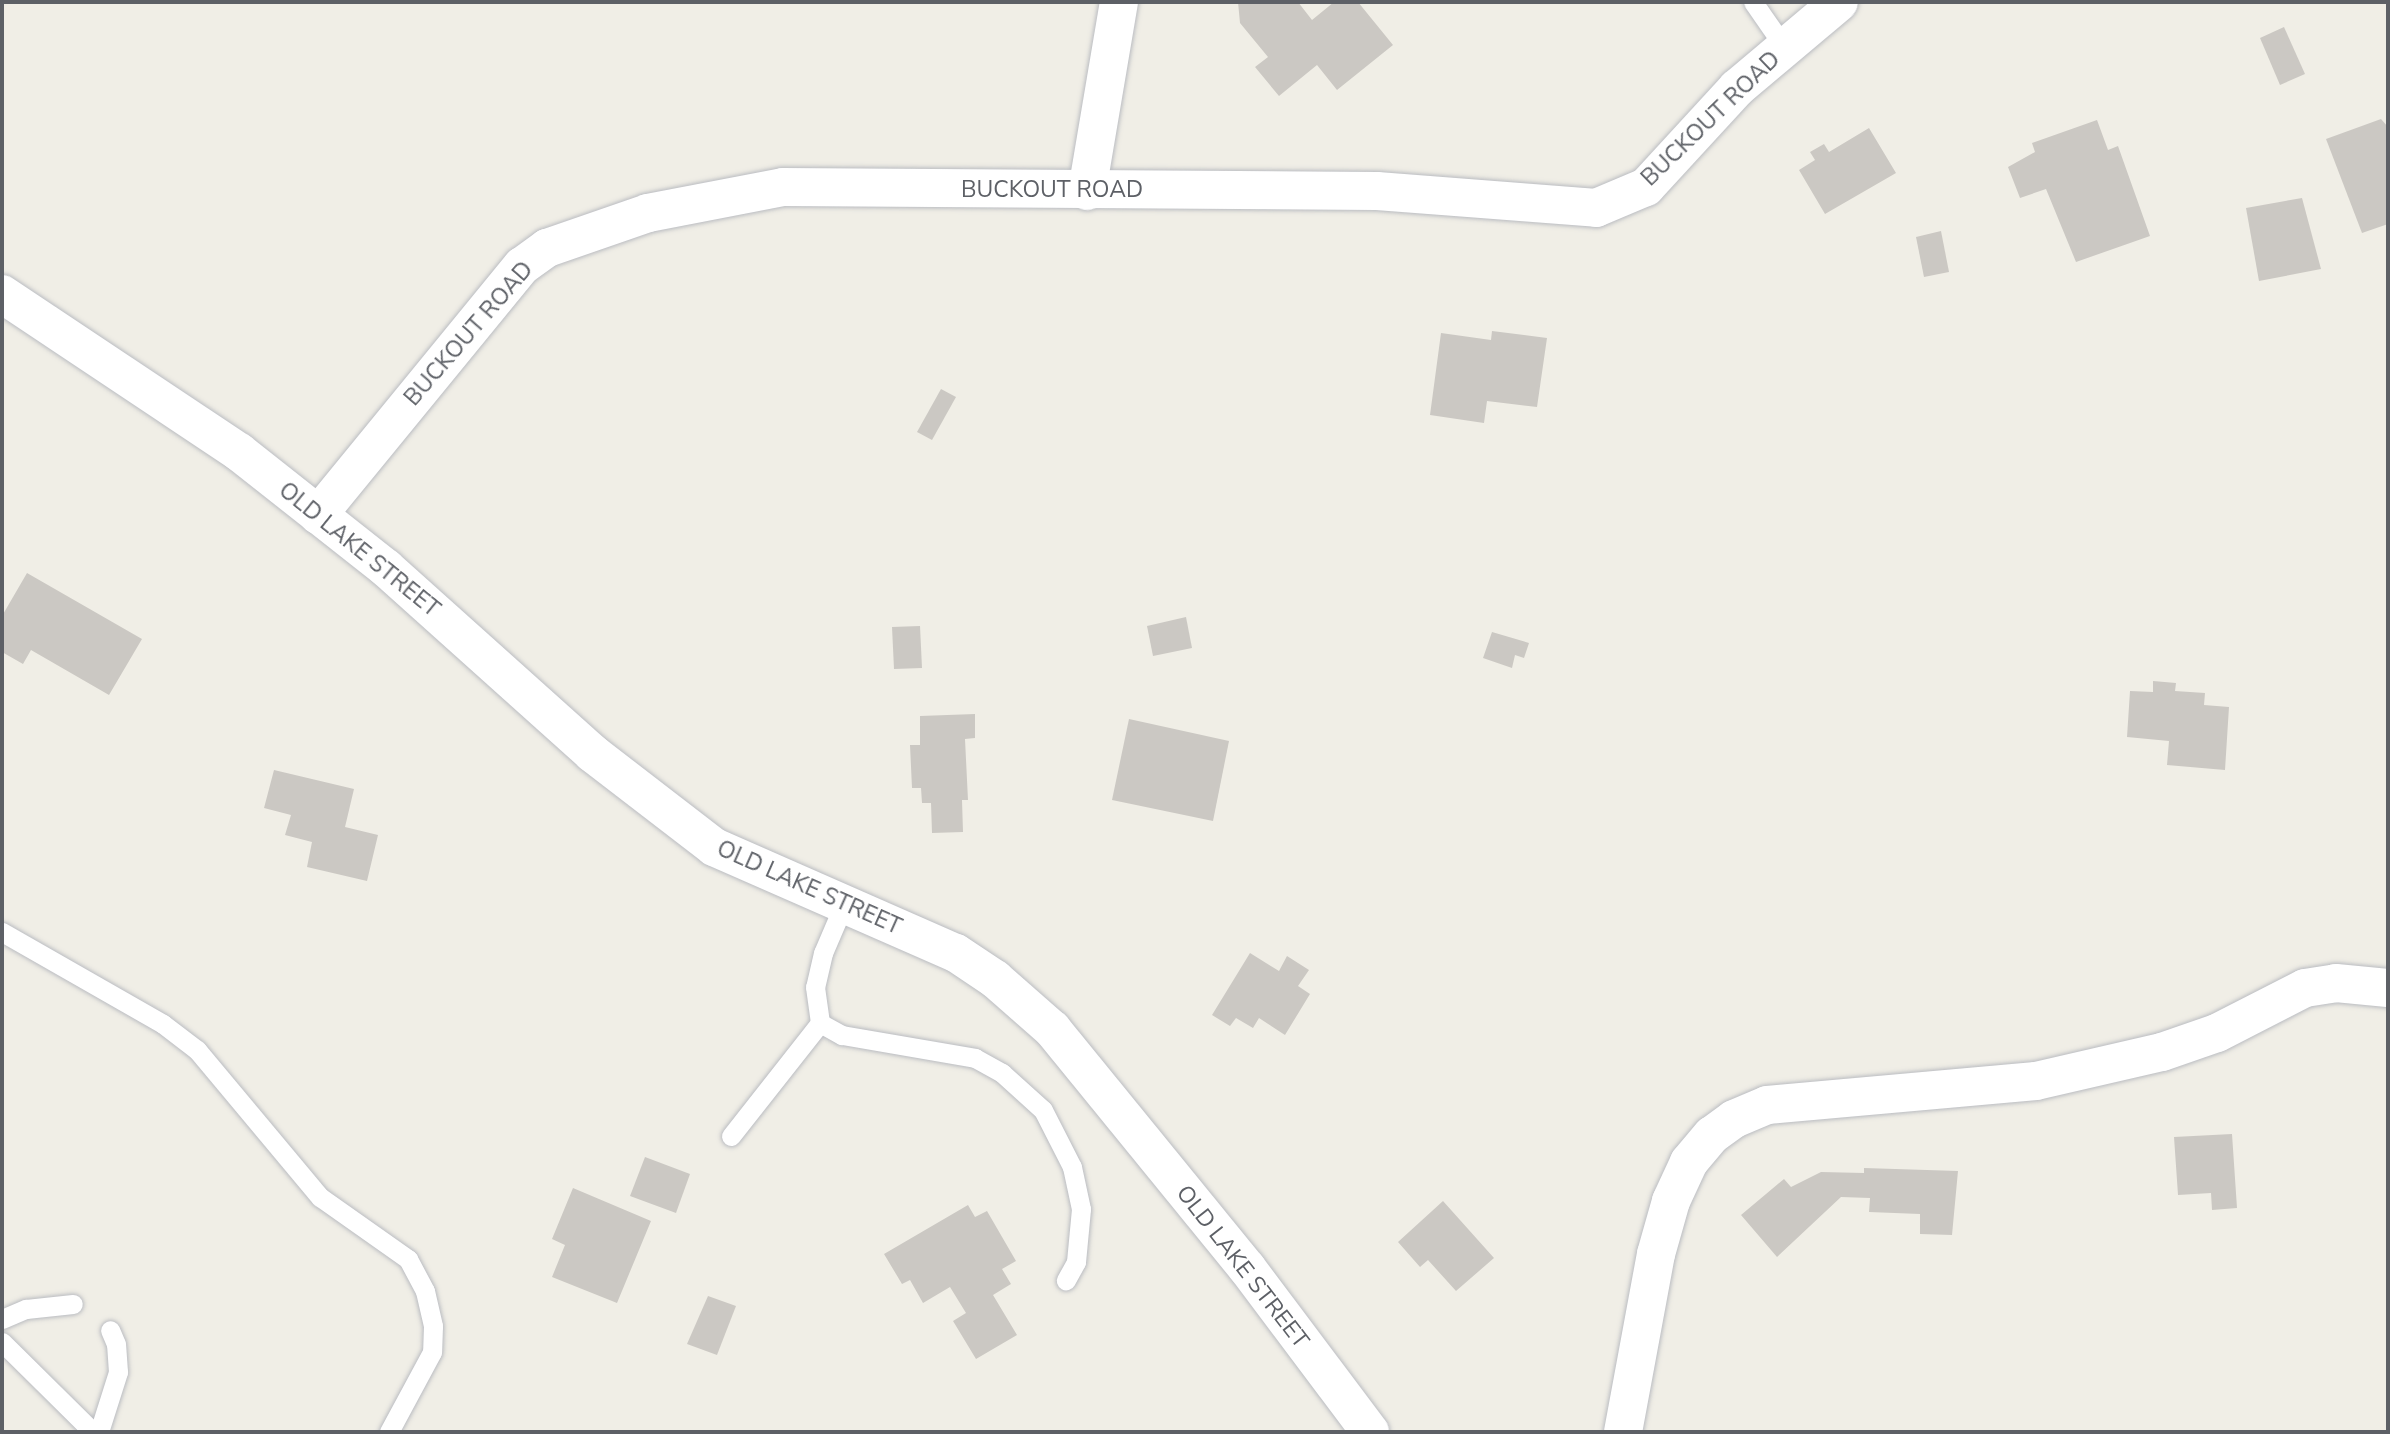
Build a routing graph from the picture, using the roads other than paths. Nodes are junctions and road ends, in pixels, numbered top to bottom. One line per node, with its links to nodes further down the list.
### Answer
1 (1119, 2): 5 (street)
2 (1753, 2): 4 (lane)
3 (1839, 2): 4 (street, BUCKOUT ROAD)
4 (1785, 48): 5 (street, BUCKOUT ROAD)
5 (1087, 191): 7 (street, BUCKOUT ROAD)
6 (2, 294): 7 (street, OLD LAKE STREET)
7 (318, 515): 8 (street, OLD LAKE STREET)
8 (844, 904): 11 (lane); 21 (street, OLD LAKE STREET)
9 (2, 932): 20 (lane)
10 (2388, 988): 22 (street)
11 (820, 1023): 12 (lane); 13 (lane)
12 (731, 1136)
13 (1066, 1280)
14 (73, 1304): 15 (lane)
15 (2, 1319)
16 (110, 1330): 19 (lane)
17 (2, 1342): 18 (lane)
18 (93, 1432)
19 (99, 1432)
20 (389, 1432)
21 (1370, 1432)
22 (1623, 1432)

